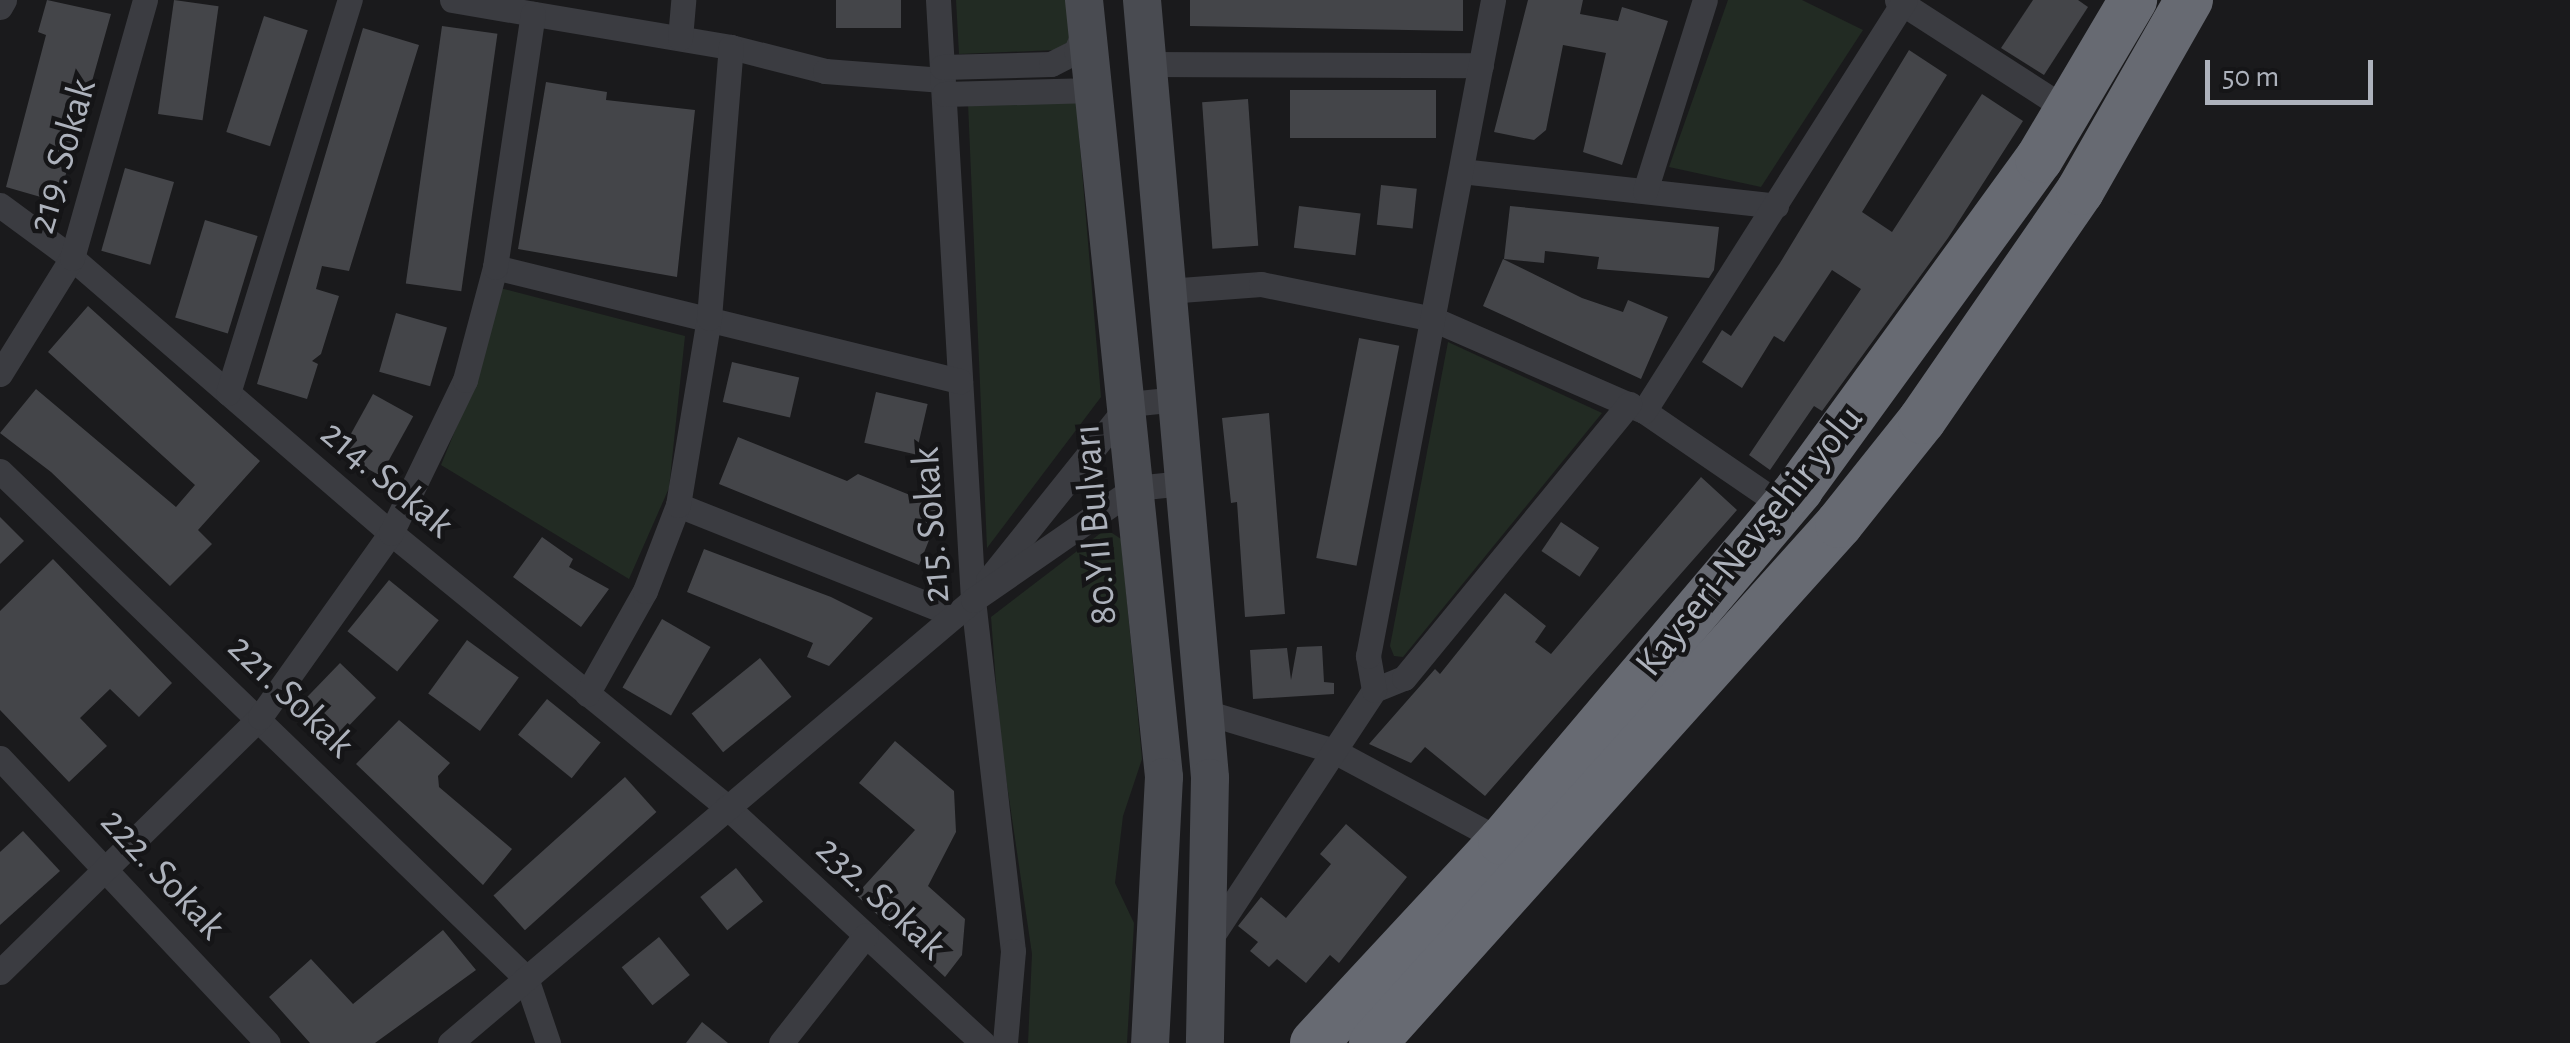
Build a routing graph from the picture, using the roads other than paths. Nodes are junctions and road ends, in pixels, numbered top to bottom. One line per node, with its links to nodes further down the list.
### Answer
1 (4, 0): 13 (street)
2 (145, 0): 27 (street, 219. Sokak)
3 (350, 0): 34 (street)
4 (454, 0): 14 (street)
5 (683, 0): 16 (street)
6 (938, 0): 20 (street, 215. Sokak)
7 (1142, 0): 18 (street)
8 (1493, 0): 19 (street)
9 (1705, 0): 24 (street)
10 (2133, 0): 22 (highway, Kayseri-Nevşehir yolu)
11 (2190, 0): 67 (highway, Kayseri-Nevşehir yolu)
12 (1902, 1): 22 (street); 26 (street)
13 (0, 7)
14 (533, 14): 16 (street); 28 (street)
15 (1085, 14): 20 (street); 21 (street, 80.Yıl Bulvarı)
16 (680, 38): 17 (street)
17 (731, 48): 20 (street); 30 (street)
18 (1146, 64): 19 (street); 29 (street)
19 (1481, 66): 23 (street)
20 (943, 80): 21 (street); 33 (street, 215. Sokak)
21 (1093, 90): 36 (street, 80.Yıl Bulvarı)
22 (2068, 110): 42 (highway, Kayseri-Nevşehir yolu)
23 (1461, 171): 24 (street); 31 (street)
24 (1645, 191): 26 (street)
25 (0, 205): 27 (street, 214. Sokak)
26 (1776, 206): 37 (street)
27 (72, 258): 32 (street, 219. Sokak); 34 (street, 214. Sokak)
28 (495, 267): 30 (street); 43 (street)
29 (1166, 290): 31 (street); 35 (street)
30 (709, 318): 33 (street); 41 (street)
31 (1433, 318): 37 (street); 45 (street)
32 (0, 374)
33 (960, 382): 44 (street, 215. Sokak)
34 (228, 393): 43 (street, 214. Sokak)
35 (1178, 399): 36 (street); 39 (street)
36 (1129, 404): 40 (street, 80.Yıl Bulvarı); 44 (street)
37 (1637, 408): 42 (street); 45 (street)
38 (0, 471): 48 (street, 221. Sokak)
39 (1184, 483): 40 (street); 47 (street)
40 (1135, 488): 44 (street); 64 (street, 80.Yıl Bulvarı)
41 (678, 504): 44 (street); 46 (street)
42 (1783, 506): 52 (highway, Kayseri-Nevşehir yolu)
43 (391, 533): 46 (street, 214. Sokak); 48 (street)
44 (964, 607): 51 (street); 63 (street, 215. Sokak)
45 (1374, 690): 49 (street)
46 (587, 694): 51 (street, 214. Sokak)
47 (1205, 712): 49 (street); 55 (street)
48 (260, 717): 53 (street); 57 (street, 221. Sokak)
49 (1334, 751): 52 (street); 55 (street)
50 (0, 758): 53 (street, 222. Sokak)
51 (728, 807): 54 (street, 232. Sokak); 57 (street)
52 (1502, 841): 66 (highway, Kayseri-Nevşehir yolu)
53 (106, 866): 56 (street); 58 (street, 222. Sokak)
54 (866, 936): 61 (street); 62 (street, 232. Sokak)
55 (1208, 942): 65 (street)
56 (0, 972)
57 (526, 978): 59 (street); 60 (street)
58 (268, 1043)
59 (450, 1043)
60 (548, 1043)
61 (781, 1043)
62 (983, 1043)
63 (1005, 1043)
64 (1150, 1043)
65 (1206, 1043)
66 (1314, 1043)
67 (1373, 1043)

